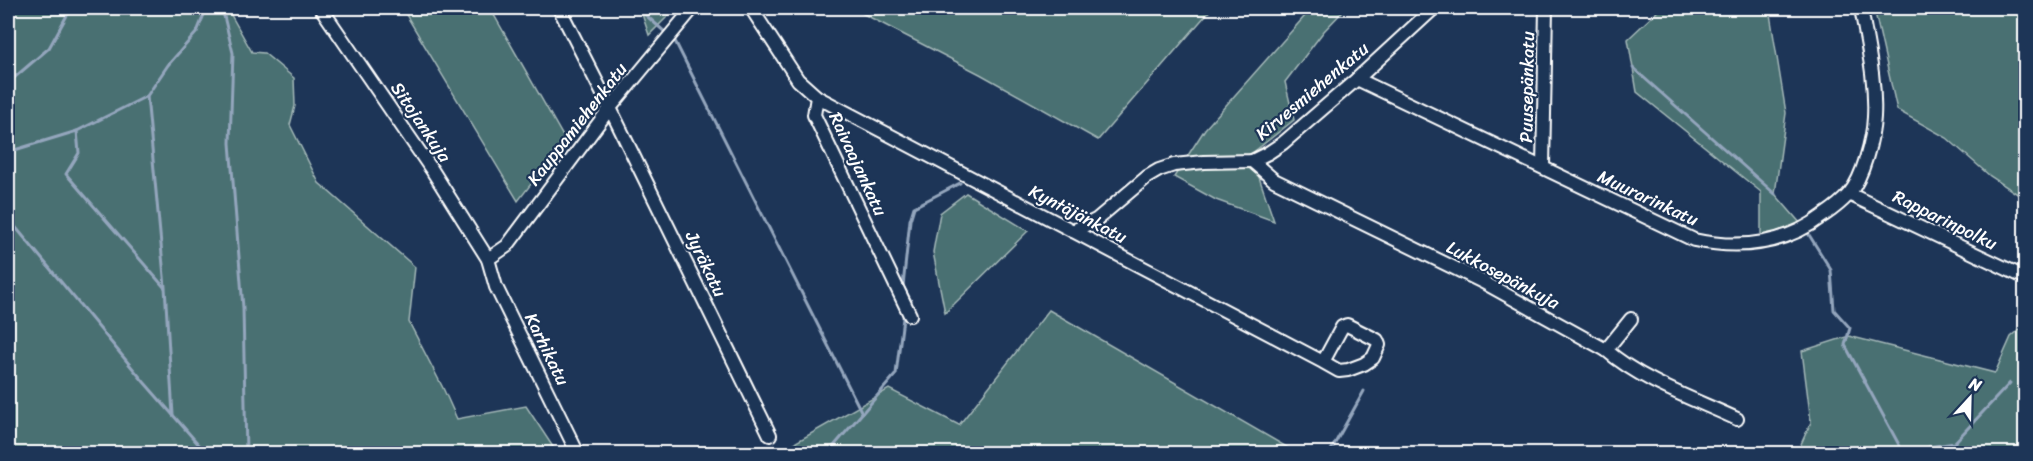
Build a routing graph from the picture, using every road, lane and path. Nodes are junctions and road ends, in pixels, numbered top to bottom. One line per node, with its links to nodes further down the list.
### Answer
1 (321, 8): 15 (street, Sitojankuja)
2 (559, 8): 10 (street, Jyräkatu)
3 (693, 8): 10 (street, Kauppamiehenkatu)
4 (751, 8): 9 (street, Raivaajankatu)
5 (1434, 8): 8 (street, Kirvesmiehenkatu)
6 (1546, 8): 12 (street, Puusepänkatu)
7 (1861, 8): 13 (street, Muurarinkatu)
8 (1358, 79): 11 (street, Kirvesmiehenkatu); 12 (street, Muurarinkatu)
9 (817, 97): 14 (street, Kyntäjänkatu); 17 (street, Raivaajankatu)
10 (610, 108): 15 (street, Kauppamiehenkatu); 22 (street, Jyräkatu)
11 (1252, 161): 14 (street, Kirvesmiehenkatu); 19 (street, Lukkosepänkuja)
12 (1543, 167): 13 (street, Muurarinkatu)
13 (1849, 194): 16 (street, Rapparinpolku)
14 (1073, 231): 20 (street, Kyntäjänkatu)
15 (488, 259): 23 (street, Karhikatu)
16 (2025, 278)
17 (910, 315)
18 (1631, 319): 19 (street)
19 (1606, 350): 21 (street, Lukkosepänkuja)
20 (1323, 362): 20 (street, Kyntäjänkatu)
21 (1737, 419)
22 (770, 435)
23 (578, 453)

